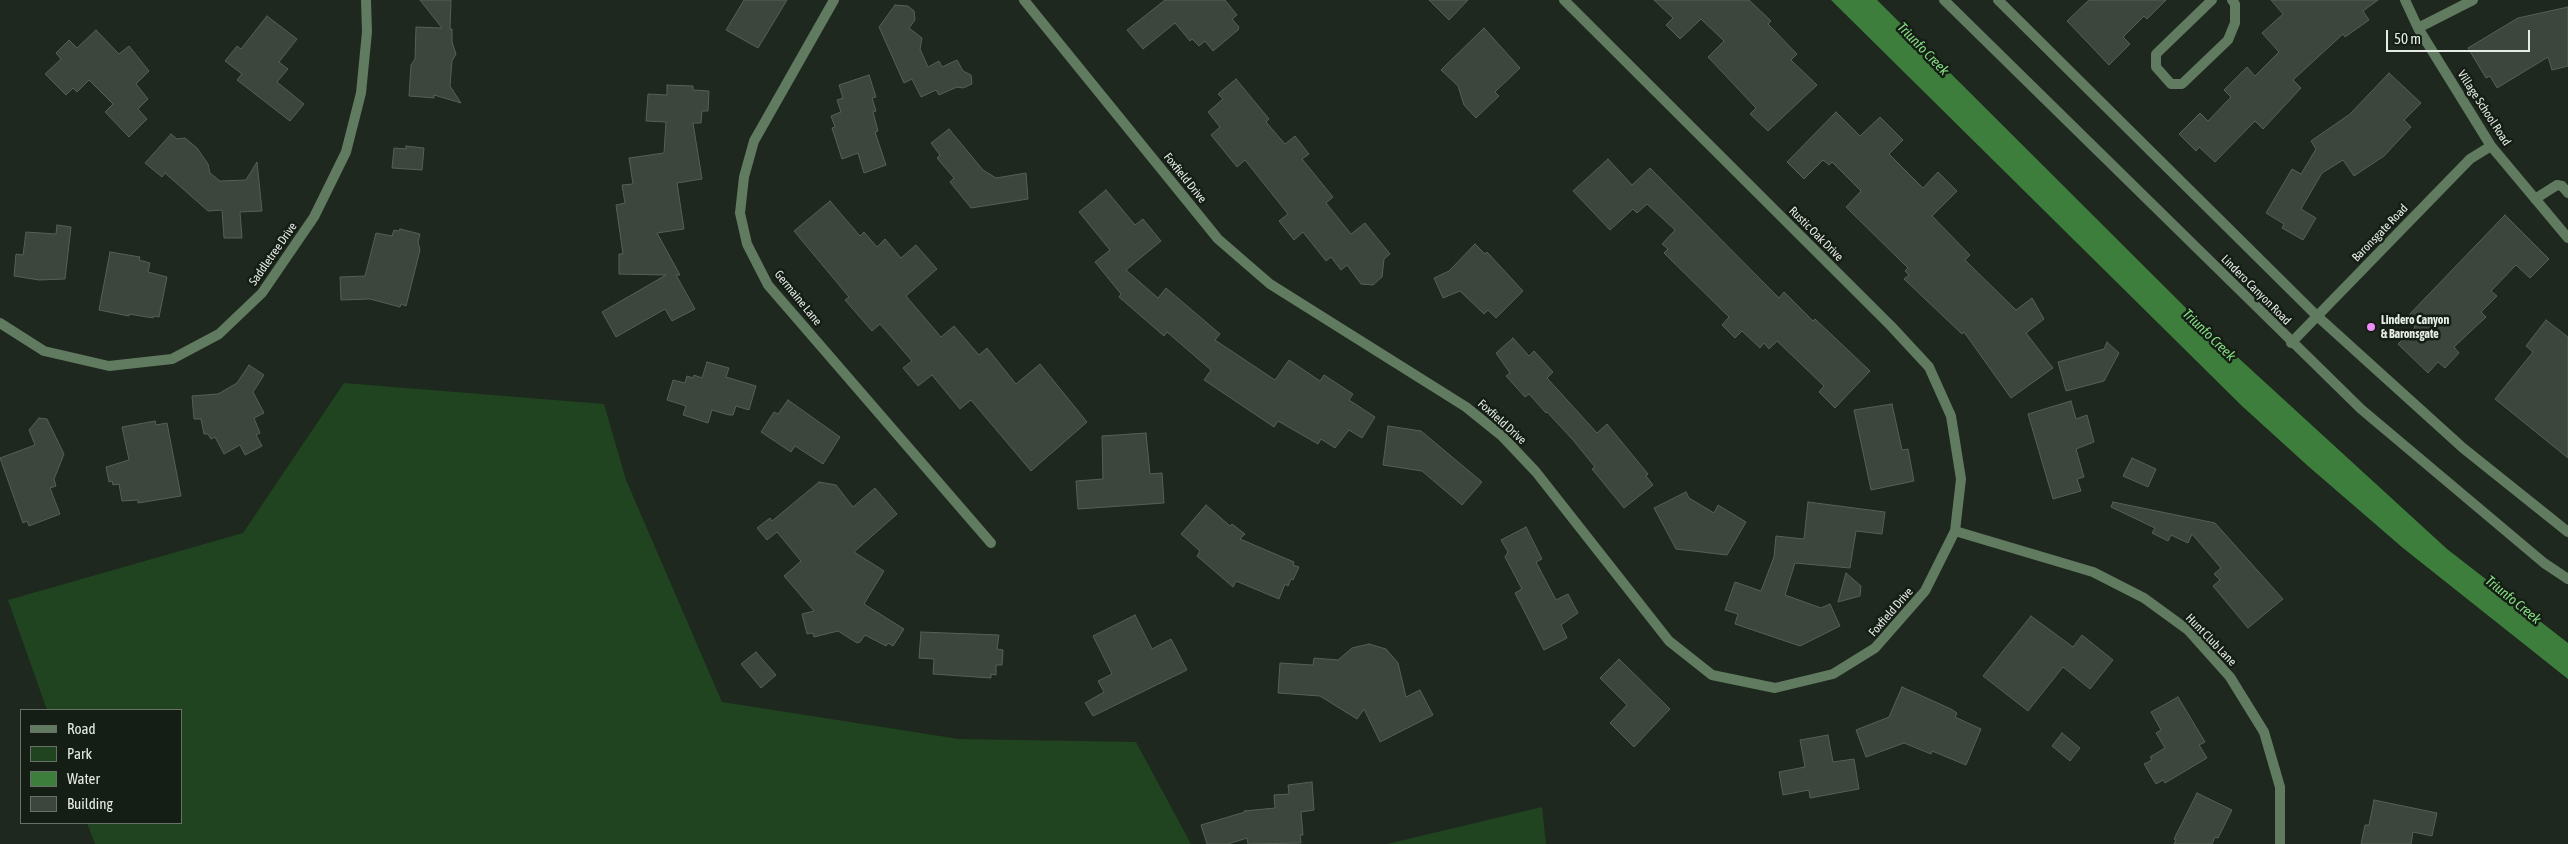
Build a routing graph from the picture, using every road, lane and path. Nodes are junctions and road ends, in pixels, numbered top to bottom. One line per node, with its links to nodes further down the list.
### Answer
1 (366, 0): 17 (street, Saddletree Drive)
2 (834, 0): 21 (street, Germaine Lane)
3 (1024, 0): 19 (street, Foxfield Drive)
4 (1564, 0): 19 (street, Rustic Oak Drive)
5 (1944, 0): 18 (street, Lindero Canyon Road)
6 (1998, 0): 16 (street, Lindero Canyon Road)
7 (2212, 0): 8 (street)
8 (2232, 0)
9 (2405, 0): 11 (street, Village School Road)
10 (2473, 0): 11 (street)
11 (2418, 28): 12 (street, Village School Road)
12 (2491, 146): 14 (street, Village School Road); 16 (street, Baronsgate Road)
13 (2568, 193): 14 (street)
14 (2535, 199): 15 (street, Village School Road)
15 (2568, 238)
16 (2316, 316): 18 (street, Baronsgate Road); 20 (street, Lindero Canyon Road)
17 (0, 323)
18 (2291, 343): 22 (street, Lindero Canyon Road)
19 (1955, 531): 23 (street, Hunt Club Lane)
20 (2568, 532)
21 (991, 543)
22 (2568, 579)
23 (2280, 844)

